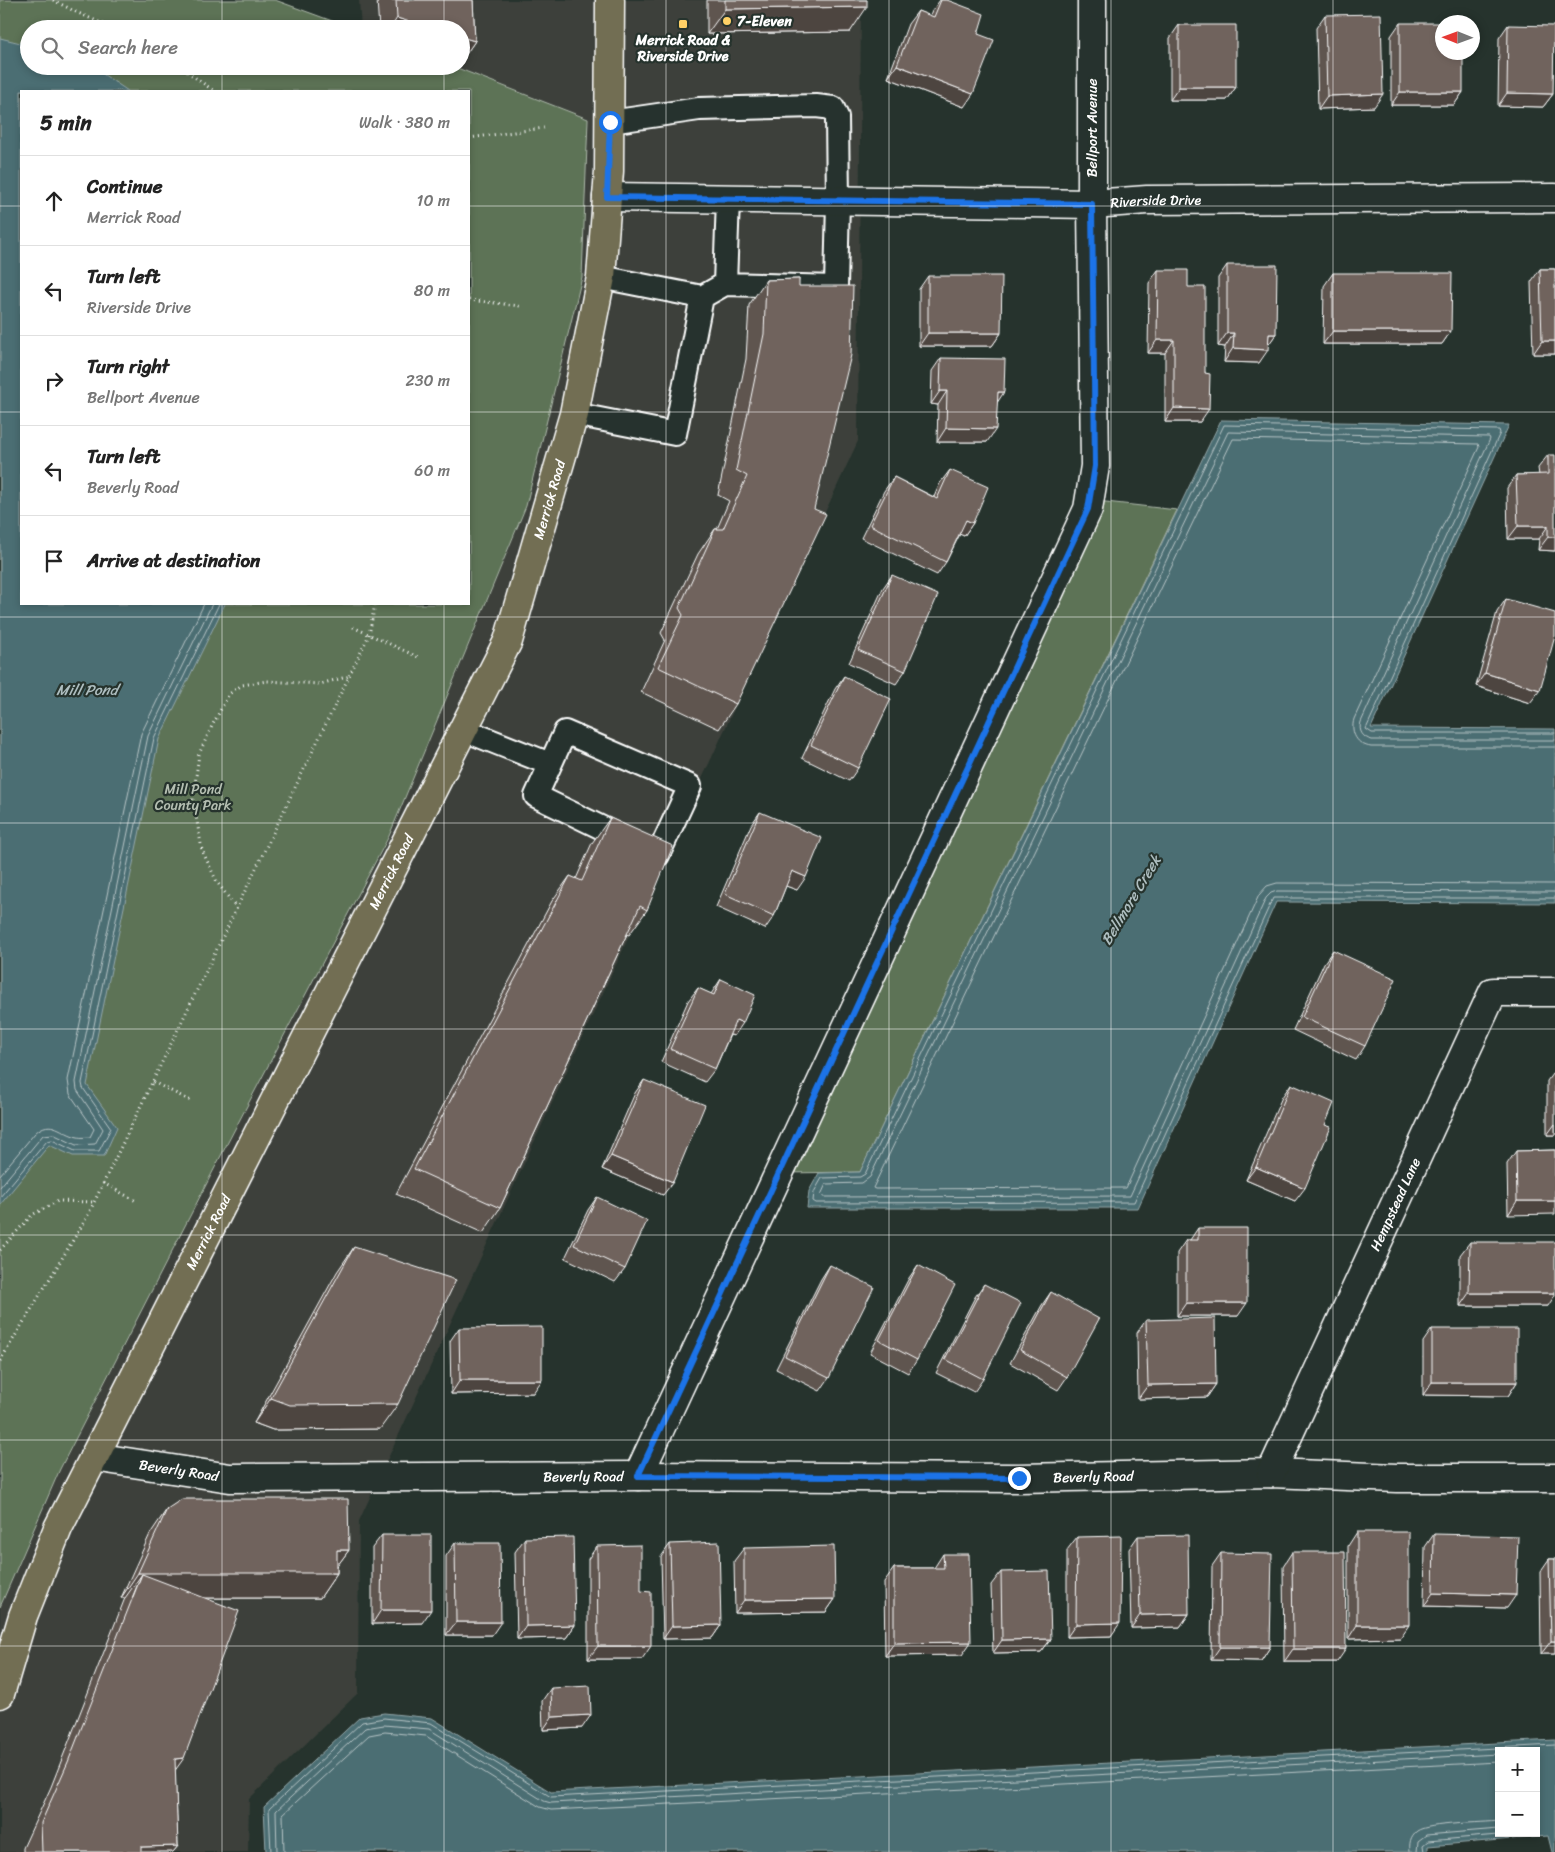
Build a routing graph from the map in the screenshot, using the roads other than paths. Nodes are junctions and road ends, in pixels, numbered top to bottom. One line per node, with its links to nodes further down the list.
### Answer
1 (610, 0): 3 (main road, Merrick Road)
2 (1092, 0): 8 (street, Bellport Avenue)
3 (610, 122): 4 (main road, Merrick Road); 7 (lane)
4 (607, 197): 6 (street, Riverside Drive); 9 (main road, Merrick Road)
5 (1555, 198): 8 (street, Riverside Drive)
6 (728, 199): 7 (street, Riverside Drive); 10 (lane)
7 (838, 201): 8 (street, Riverside Drive); 10 (lane)
8 (1092, 204): 18 (street, Bellport Avenue)
9 (601, 277): 11 (lane); 12 (main road, Merrick Road)
10 (725, 284): 11 (lane)
11 (702, 297): 12 (lane)
12 (574, 414): 13 (main road, Merrick Road)
13 (464, 730): 14 (lane); 16 (main road, Merrick Road)
14 (550, 764): 14 (lane)
15 (1555, 992): 17 (street, Hempstead Lane)
16 (94, 1457): 18 (street, Beverly Road); 20 (main road, Merrick Road)
17 (1271, 1473): 18 (street, Beverly Road); 19 (street, Beverly Road)
18 (638, 1476)
19 (1555, 1478)
20 (0, 1694)

